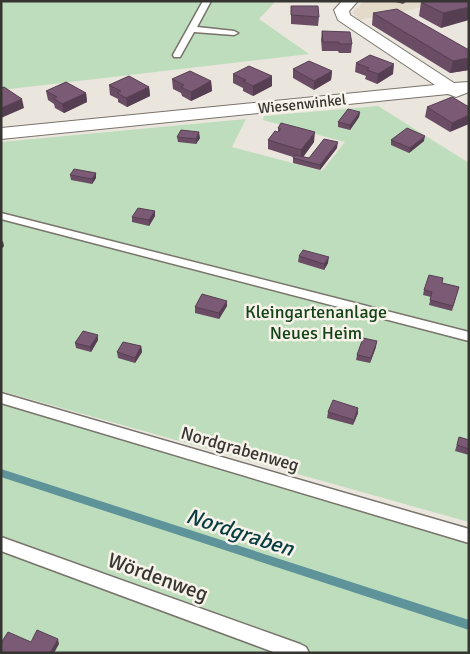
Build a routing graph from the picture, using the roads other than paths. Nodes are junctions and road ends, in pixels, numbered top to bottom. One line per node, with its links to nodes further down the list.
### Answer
1 (207, 1): 3 (lane)
2 (351, 1): 6 (street)
3 (191, 28): 4 (lane); 5 (lane)
4 (234, 33)
5 (177, 55)
6 (460, 88): 7 (street); 8 (street, Wiesenwinkel)
7 (469, 99)
8 (1, 134)
9 (1, 216): 10 (lane)
10 (469, 337)
11 (1, 398): 12 (lane, Nordgrabenweg)
12 (469, 536)
13 (1, 544): 14 (lane, Wördenweg)
14 (300, 653)

